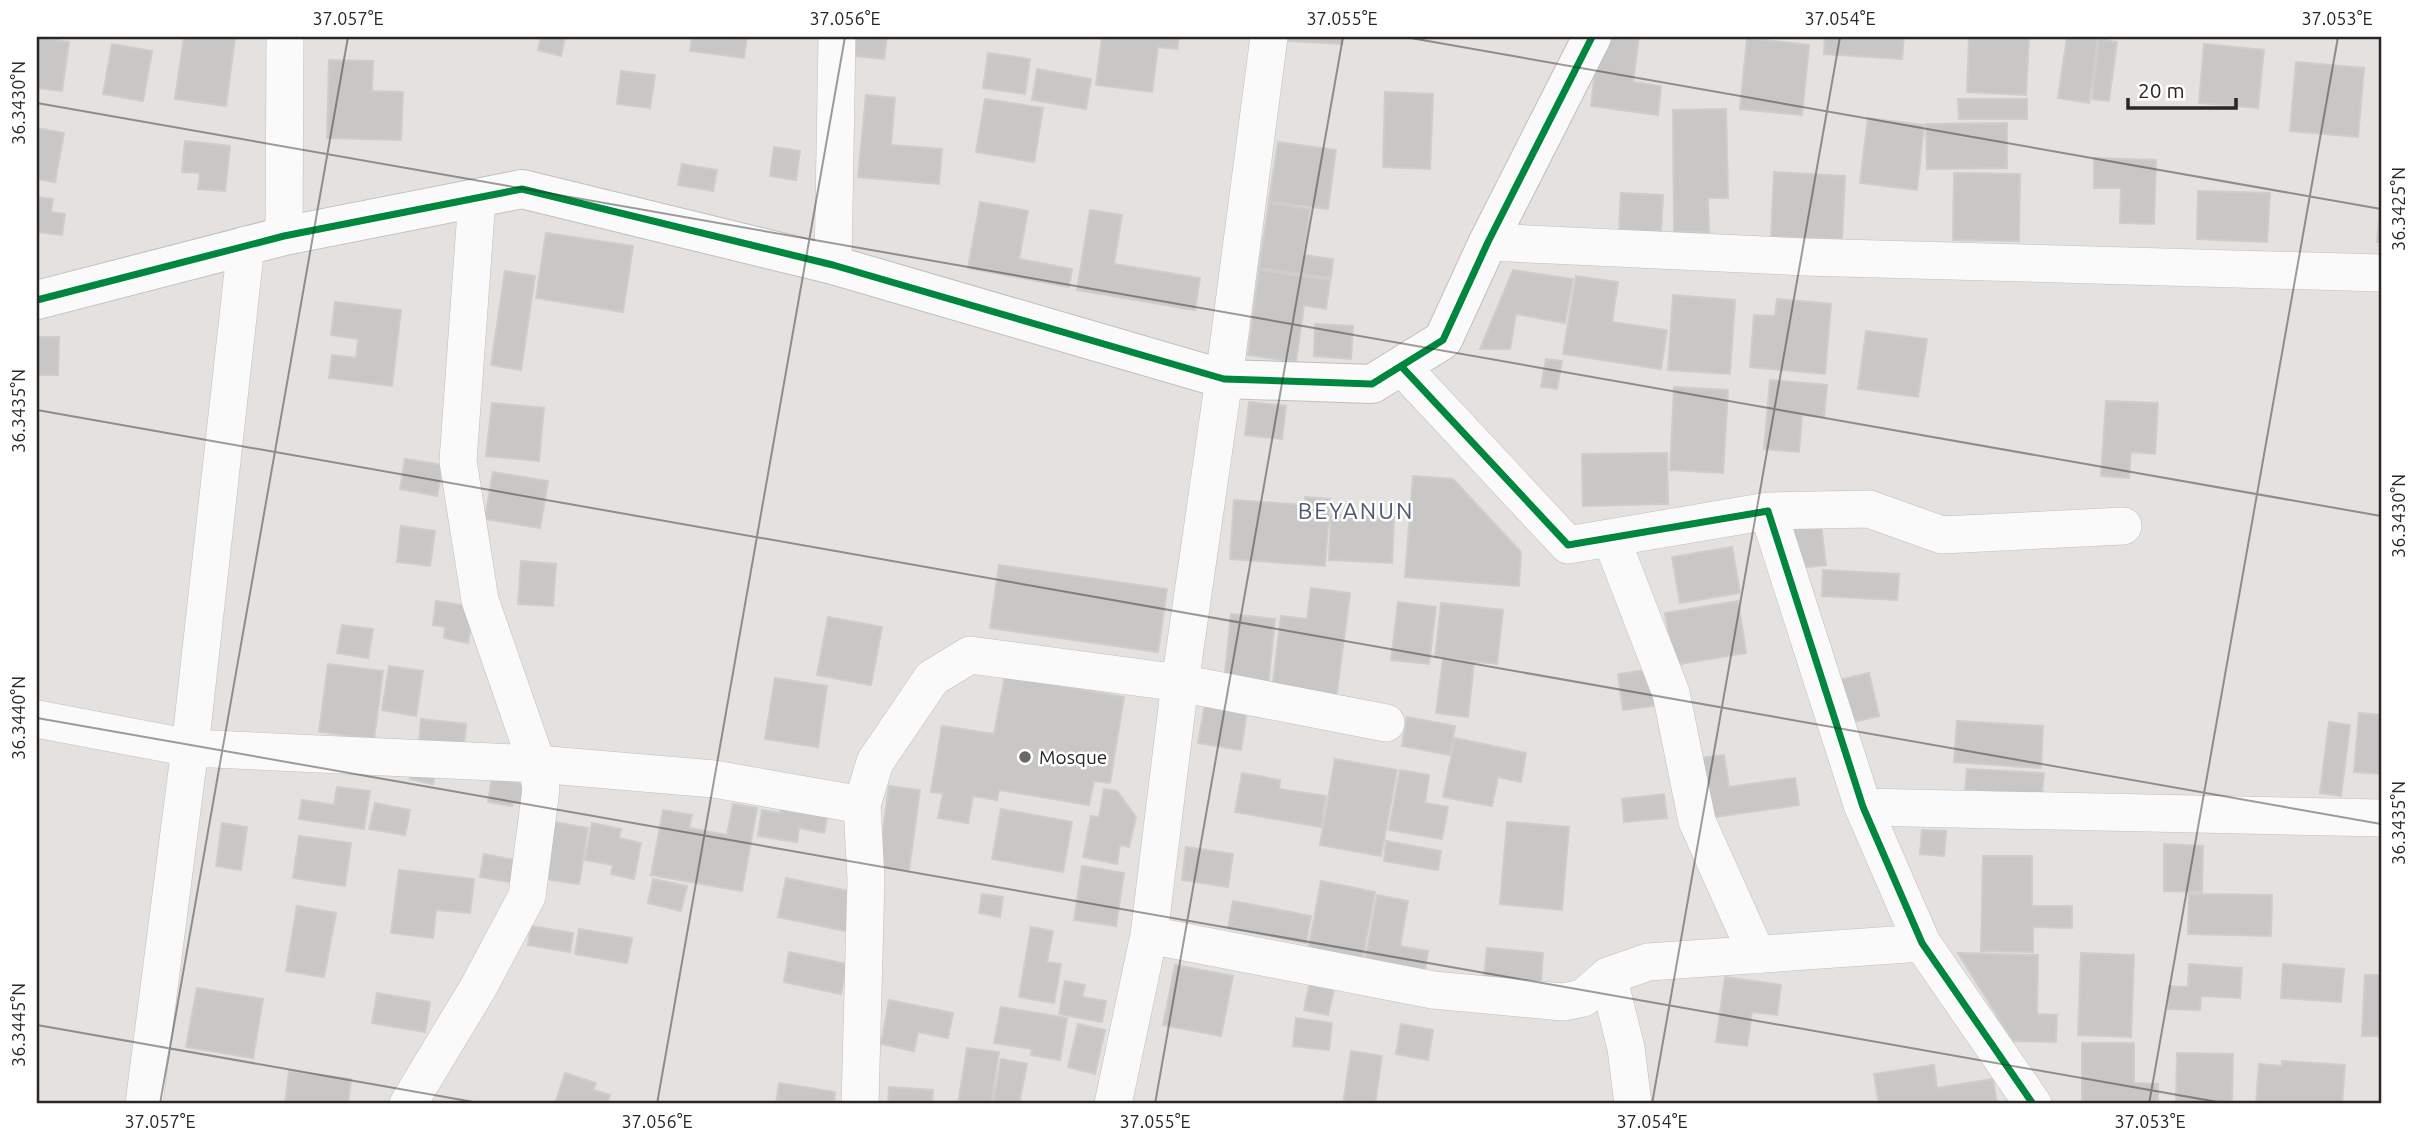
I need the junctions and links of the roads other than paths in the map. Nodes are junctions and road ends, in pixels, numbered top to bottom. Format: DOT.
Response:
graph roads {
  1 [pos="285,37"];
  2 [pos="837,37"];
  3 [pos="1269,37"];
  4 [pos="1592,37"];
  5 [pos="477,198"];
  6 [pos="284,236"];
  7 [pos="1488,242"];
  8 [pos="246,245"];
  9 [pos="833,265"];
  10 [pos="2381,273"];
  11 [pos="37,300"];
  12 [pos="1401,366"];
  13 [pos="1224,379"];
  14 [pos="1768,511"];
  15 [pos="2123,526"];
  16 [pos="1611,538"];
  17 [pos="1180,682"];
  18 [pos="37,719"];
  19 [pos="1386,723"];
  20 [pos="190,748"];
  21 [pos="537,764"];
  22 [pos="862,805"];
  23 [pos="1863,807"];
  24 [pos="2381,818"];
  25 [pos="1149,935"];
  26 [pos="1922,943"];
  27 [pos="1757,955"];
  28 [pos="1608,976"];
  29 [pos="144,1104"];
  30 [pos="408,1104"];
  31 [pos="860,1104"];
  32 [pos="1114,1104"];
  33 [pos="1633,1104"];
  34 [pos="2033,1104"];
  1 -- 6 [label="street"];
  2 -- 9 [label="street"];
  3 -- 13 [label="street"];
  4 -- 7 [label="street"];
  5 -- 6 [label="street"];
  5 -- 9 [label="street"];
  5 -- 21 [label="street"];
  6 -- 8 [label="street"];
  7 -- 10 [label="street"];
  7 -- 12 [label="street"];
  8 -- 11 [label="street"];
  8 -- 20 [label="street"];
  9 -- 13 [label="street"];
  12 -- 13 [label="street"];
  12 -- 16 [label="street"];
  13 -- 17 [label="street"];
  14 -- 15 [label="street"];
  14 -- 16 [label="street"];
  14 -- 23 [label="street"];
  16 -- 27 [label="street"];
  17 -- 19 [label="street"];
  17 -- 22 [label="street"];
  17 -- 25 [label="street"];
  18 -- 20 [label="street"];
  20 -- 21 [label="street"];
  20 -- 29 [label="street"];
  21 -- 22 [label="street"];
  21 -- 30 [label="street"];
  22 -- 31 [label="street"];
  23 -- 24 [label="street"];
  23 -- 26 [label="street"];
  25 -- 28 [label="street"];
  25 -- 32 [label="street"];
  26 -- 27 [label="street"];
  26 -- 34 [label="street"];
  27 -- 28 [label="street"];
  28 -- 33 [label="street"];
}
